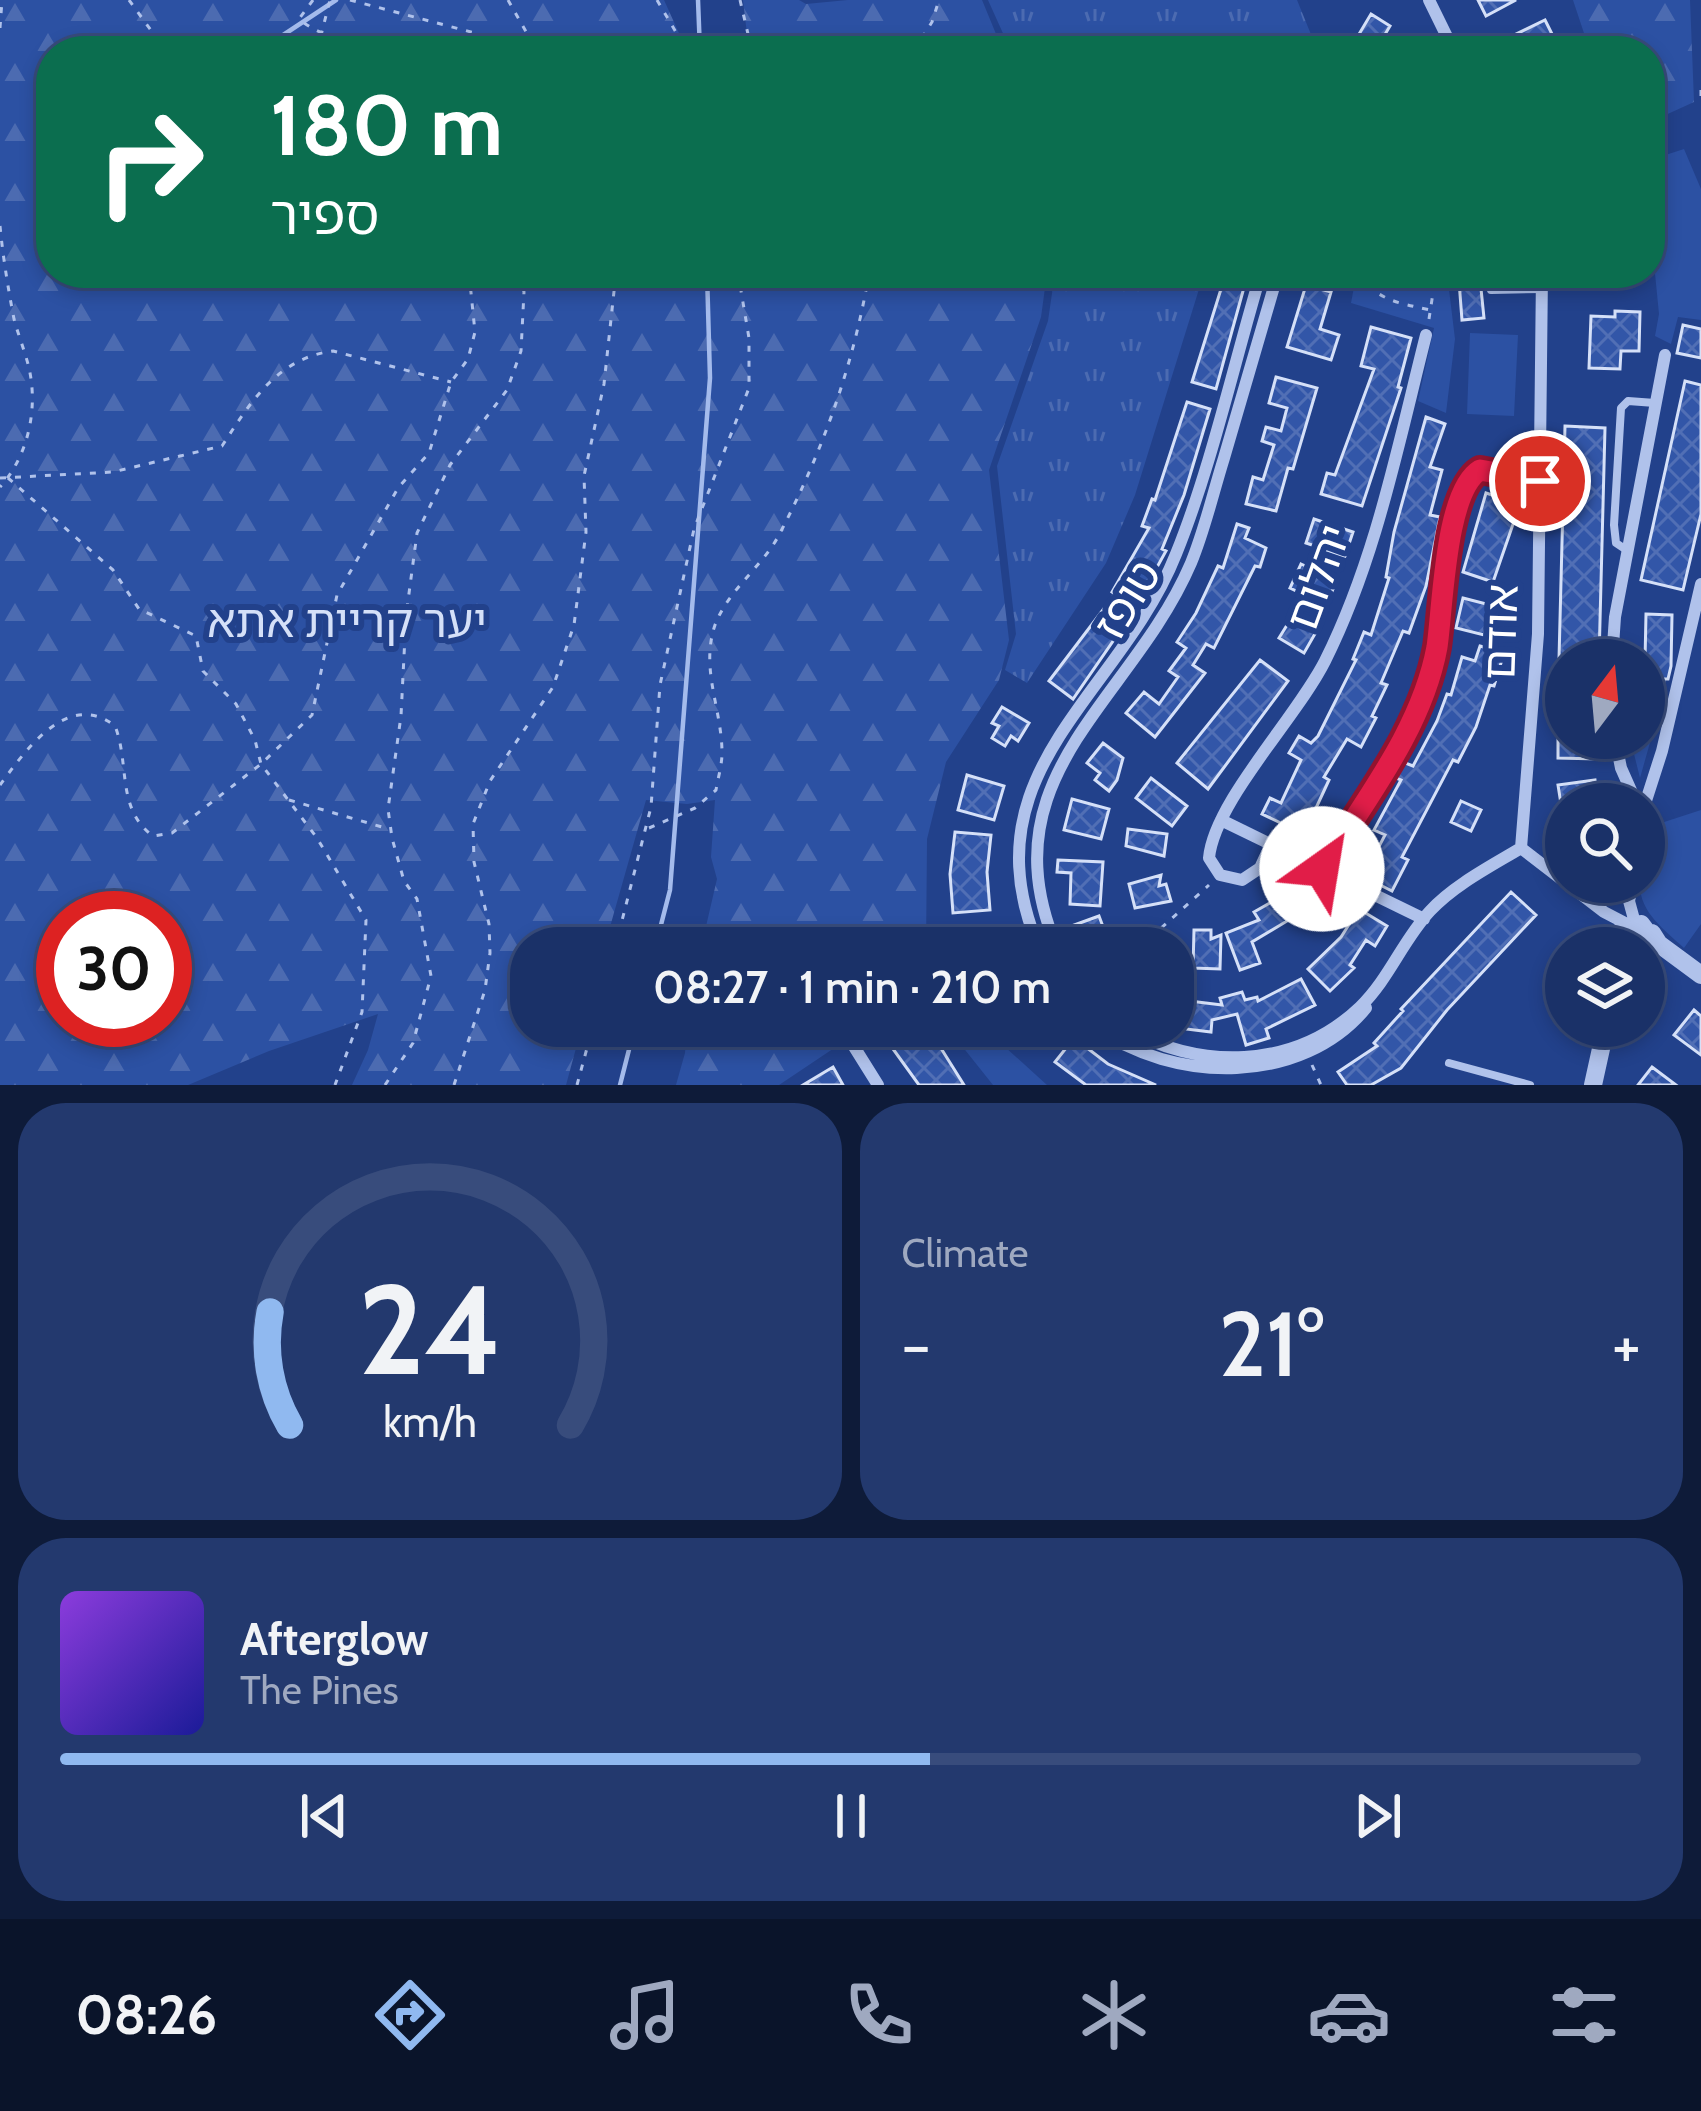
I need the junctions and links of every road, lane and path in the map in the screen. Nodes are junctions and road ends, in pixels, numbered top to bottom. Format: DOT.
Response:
graph roads {
  1 [pos="2,0"];
  2 [pos="129,0"];
  3 [pos="313,0"];
  4 [pos="330,0"];
  5 [pos="350,0"];
  6 [pos="508,0"];
  7 [pos="657,0"];
  8 [pos="740,0"];
  9 [pos="939,0"];
  10 [pos="1429,0"];
  11 [pos="0,28"];
  12 [pos="155,36"];
  13 [pos="320,36"];
  14 [pos="486,36"];
  15 [pos="528,36"];
  16 [pos="678,36"];
  17 [pos="748,36"];
  18 [pos="923,36"];
  19 [pos="1447,36"];
  20 [pos="1701,90"];
  21 [pos="1701,101"];
  22 [pos="0,226"];
  23 [pos="471,288"];
  24 [pos="523,288"];
  25 [pos="614,288"];
  26 [pos="741,288"];
  27 [pos="866,288"];
  28 [pos="1256,288"];
  29 [pos="1274,288"];
  30 [pos="1368,288"];
  31 [pos="1434,288"];
  32 [pos="1543,289"];
  33 [pos="1491,290"];
  34 [pos="1430,310"];
  35 [pos="1426,335"];
  36 [pos="1665,355"];
  37 [pos="452,382"];
  38 [pos="1656,403"];
  39 [pos="0,478"];
  40 [pos="8,478"];
  41 [pos="1540,481"];
  42 [pos="0,487"];
  43 [pos="1628,550"];
  44 [pos="1701,584"];
  45 [pos="1614,639"];
  46 [pos="261,764"];
  47 [pos="1650,783"];
  48 [pos="0,785"];
  49 [pos="288,799"];
  50 [pos="1221,820"];
  51 [pos="391,829"];
  52 [pos="647,829"];
  53 [pos="1271,844"];
  54 [pos="1521,848"];
  55 [pos="1322,869"];
  56 [pos="1220,875"];
  57 [pos="1424,919"];
  58 [pos="620,927"];
  59 [pos="1032,927"];
  60 [pos="1049,927"];
  61 [pos="1162,927"];
  62 [pos="1618,927"];
  63 [pos="1665,953"];
  64 [pos="1665,956"];
  65 [pos="1680,960"];
  66 [pos="1701,975"];
  67 [pos="1378,986"];
  68 [pos="587,1047"];
  69 [pos="854,1047"];
  70 [pos="1125,1047"];
  71 [pos="1168,1047"];
  72 [pos="1601,1047"];
  73 [pos="1310,1059"];
  74 [pos="1449,1063"];
  75 [pos="335,1085"];
  76 [pos="386,1085"];
  77 [pos="454,1085"];
  78 [pos="577,1085"];
  79 [pos="878,1085"];
  80 [pos="1321,1085"];
  81 [pos="1530,1085"];
  82 [pos="1593,1085"];
  1 -- 11 [label="path"];
  2 -- 12 [label="path"];
  3 -- 13 [label="path"];
  4 -- 13 [label="path"];
  5 -- 14 [label="path"];
  6 -- 15 [label="path"];
  7 -- 16 [label="path"];
  8 -- 17 [label="path"];
  9 -- 18 [label="path"];
  10 -- 19 [label="street"];
  20 -- 21 [label="path"];
  22 -- 40 [label="path"];
  23 -- 37 [label="path"];
  24 -- 51 [label="path"];
  25 -- 77 [label="path"];
  26 -- 52 [label="path"];
  27 -- 52 [label="path"];
  28 -- 59 [label="street, טופז"];
  29 -- 60 [label="street, טופז"];
  30 -- 34 [label="path"];
  31 -- 34 [label="path"];
  32 -- 33 [label="lane"];
  32 -- 41 [label="street, אודם"];
  34 -- 35 [label="path"];
  35 -- 50 [label="street, יהלום"];
  36 -- 38 [label="street"];
  37 -- 40 [label="path"];
  37 -- 46 [label="path"];
  38 -- 43 [label="street"];
  38 -- 43 [label="lane"];
  39 -- 40 [label="path"];
  40 -- 42 [label="path"];
  40 -- 46 [label="path"];
  41 -- 54 [label="street, אודם"];
  41 -- 55 [label="street"];
  43 -- 45 [label="street"];
  44 -- 47 [label="street"];
  46 -- 48 [label="path"];
  46 -- 49 [label="path"];
  49 -- 51 [label="path"];
  49 -- 75 [label="path"];
  50 -- 53 [label="street"];
  50 -- 56 [label="street"];
  51 -- 76 [label="path"];
  52 -- 58 [label="path"];
  53 -- 55 [label="street"];
  53 -- 56 [label="street"];
  54 -- 57 [label="street"];
  54 -- 62 [label="street"];
  55 -- 57 [label="street"];
  56 -- 61 [label="path"];
  57 -- 67 [label="street"];
  63 -- 65 [label="street"];
  64 -- 65 [label="street"];
  65 -- 66 [label="street"];
  67 -- 71 [label="street"];
  67 -- 73 [label="street"];
  68 -- 78 [label="path"];
  69 -- 79 [label="street"];
  70 -- 73 [label="street"];
  72 -- 82 [label="street"];
  73 -- 80 [label="path"];
  74 -- 81 [label="lane"];
}
